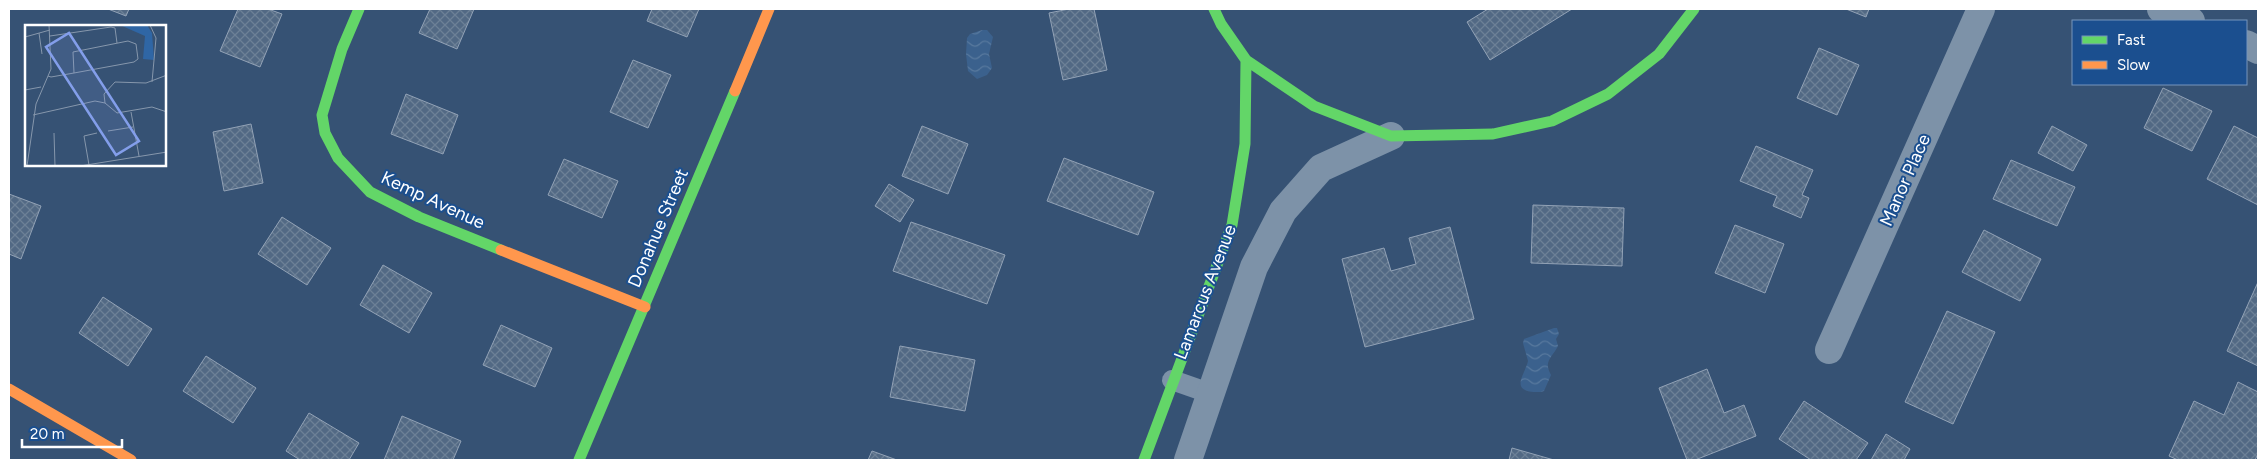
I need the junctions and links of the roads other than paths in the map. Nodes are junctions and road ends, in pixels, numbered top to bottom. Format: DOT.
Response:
graph roads {
  1 [pos="359,9"];
  2 [pos="769,9"];
  3 [pos="1214,9"];
  4 [pos="1694,9"];
  5 [pos="1982,9"];
  6 [pos="2161,9"];
  7 [pos="2188,20"];
  8 [pos="1246,60"];
  9 [pos="1391,136"];
  10 [pos="645,306"];
  11 [pos="1829,350"];
  12 [pos="1172,380"];
  13 [pos="9,389"];
  14 [pos="1212,394"];
  15 [pos="131,460"];
  16 [pos="579,460"];
  17 [pos="1144,460"];
  18 [pos="1188,460"];
  1 -- 10 [label="street, Kemp Avenue"];
  2 -- 10 [label="street, Donahue Street"];
  3 -- 8 [label="street"];
  4 -- 9 [label="street"];
  5 -- 11 [label="street, Manor Place"];
  6 -- 7 [label="street"];
  8 -- 9 [label="street"];
  8 -- 12 [label="street, Lamarcus Avenue"];
  9 -- 14 [label="street, Lamarcus Avenue"];
  10 -- 16 [label="street, Donahue Street"];
  12 -- 14 [label="lane"];
  12 -- 17 [label="street, Lamarcus Avenue"];
  13 -- 15 [label="street"];
  14 -- 18 [label="street, Lamarcus Avenue"];
}
